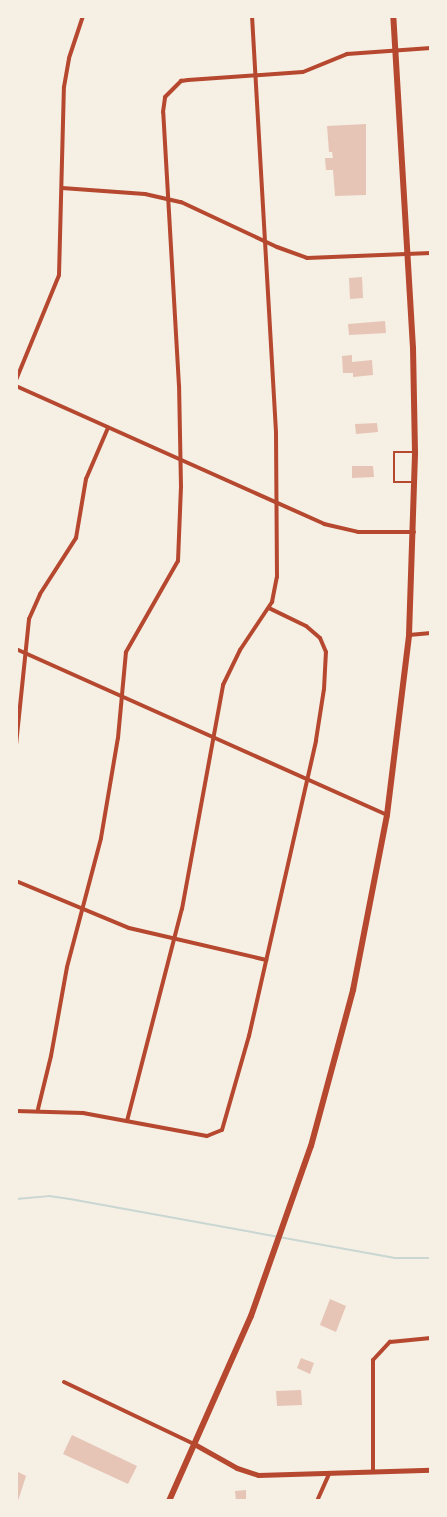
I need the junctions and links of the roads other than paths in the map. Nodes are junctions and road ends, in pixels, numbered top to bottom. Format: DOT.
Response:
graph roads {
  1 [pos="83,16"];
  2 [pos="252,16"];
  3 [pos="393,16"];
  4 [pos="431,48"];
  5 [pos="395,51"];
  6 [pos="256,76"];
  7 [pos="62,188"];
  8 [pos="170,200"];
  9 [pos="264,242"];
  10 [pos="431,253"];
  11 [pos="407,255"];
  12 [pos="16,380"];
  13 [pos="16,386"];
  14 [pos="108,428"];
  15 [pos="415,452"];
  16 [pos="181,460"];
  17 [pos="415,482"];
  18 [pos="276,503"];
  19 [pos="414,532"];
  20 [pos="269,608"];
  21 [pos="431,633"];
  22 [pos="409,635"];
  23 [pos="16,648"];
  24 [pos="26,653"];
  25 [pos="121,695"];
  26 [pos="214,738"];
  27 [pos="16,745"];
  28 [pos="307,780"];
  29 [pos="387,815"];
  30 [pos="16,881"];
  31 [pos="83,911"];
  32 [pos="173,939"];
  33 [pos="266,960"];
  34 [pos="38,1109"];
  35 [pos="16,1111"];
  36 [pos="127,1121"];
  37 [pos="431,1338"];
  38 [pos="64,1382"];
  39 [pos="196,1445"];
  40 [pos="431,1470"];
  41 [pos="373,1472"];
  42 [pos="328,1474"];
  43 [pos="169,1501"];
  44 [pos="317,1501"];
  1 -- 7 [label="street"];
  2 -- 6 [label="street"];
  3 -- 5 [label="highway"];
  4 -- 5 [label="street"];
  5 -- 6 [label="street"];
  5 -- 11 [label="highway"];
  6 -- 8 [label="street"];
  6 -- 9 [label="street"];
  7 -- 8 [label="street"];
  7 -- 12 [label="street"];
  8 -- 9 [label="street"];
  8 -- 16 [label="street"];
  9 -- 11 [label="street"];
  9 -- 18 [label="street"];
  10 -- 11 [label="street"];
  11 -- 15 [label="highway"];
  13 -- 14 [label="street"];
  14 -- 16 [label="street"];
  14 -- 24 [label="street"];
  15 -- 17 [label="highway"];
  15 -- 17 [label="lane"];
  16 -- 18 [label="street"];
  16 -- 25 [label="street"];
  17 -- 19 [label="highway"];
  18 -- 19 [label="street"];
  18 -- 20 [label="street"];
  19 -- 22 [label="highway"];
  20 -- 26 [label="street"];
  20 -- 28 [label="street"];
  21 -- 22 [label="street"];
  22 -- 29 [label="highway"];
  23 -- 24 [label="street"];
  24 -- 25 [label="street"];
  24 -- 27 [label="street"];
  25 -- 26 [label="street"];
  25 -- 31 [label="street"];
  26 -- 28 [label="street"];
  26 -- 32 [label="street"];
  28 -- 29 [label="street"];
  28 -- 33 [label="street"];
  29 -- 39 [label="highway"];
  30 -- 31 [label="street"];
  31 -- 32 [label="street"];
  31 -- 34 [label="street"];
  32 -- 33 [label="street"];
  32 -- 36 [label="street"];
  33 -- 36 [label="street"];
  34 -- 35 [label="street"];
  34 -- 36 [label="street"];
  37 -- 41 [label="street"];
  38 -- 39 [label="street"];
  39 -- 42 [label="street"];
  39 -- 43 [label="highway"];
  40 -- 41 [label="street"];
  41 -- 42 [label="street"];
  42 -- 44 [label="street"];
}
